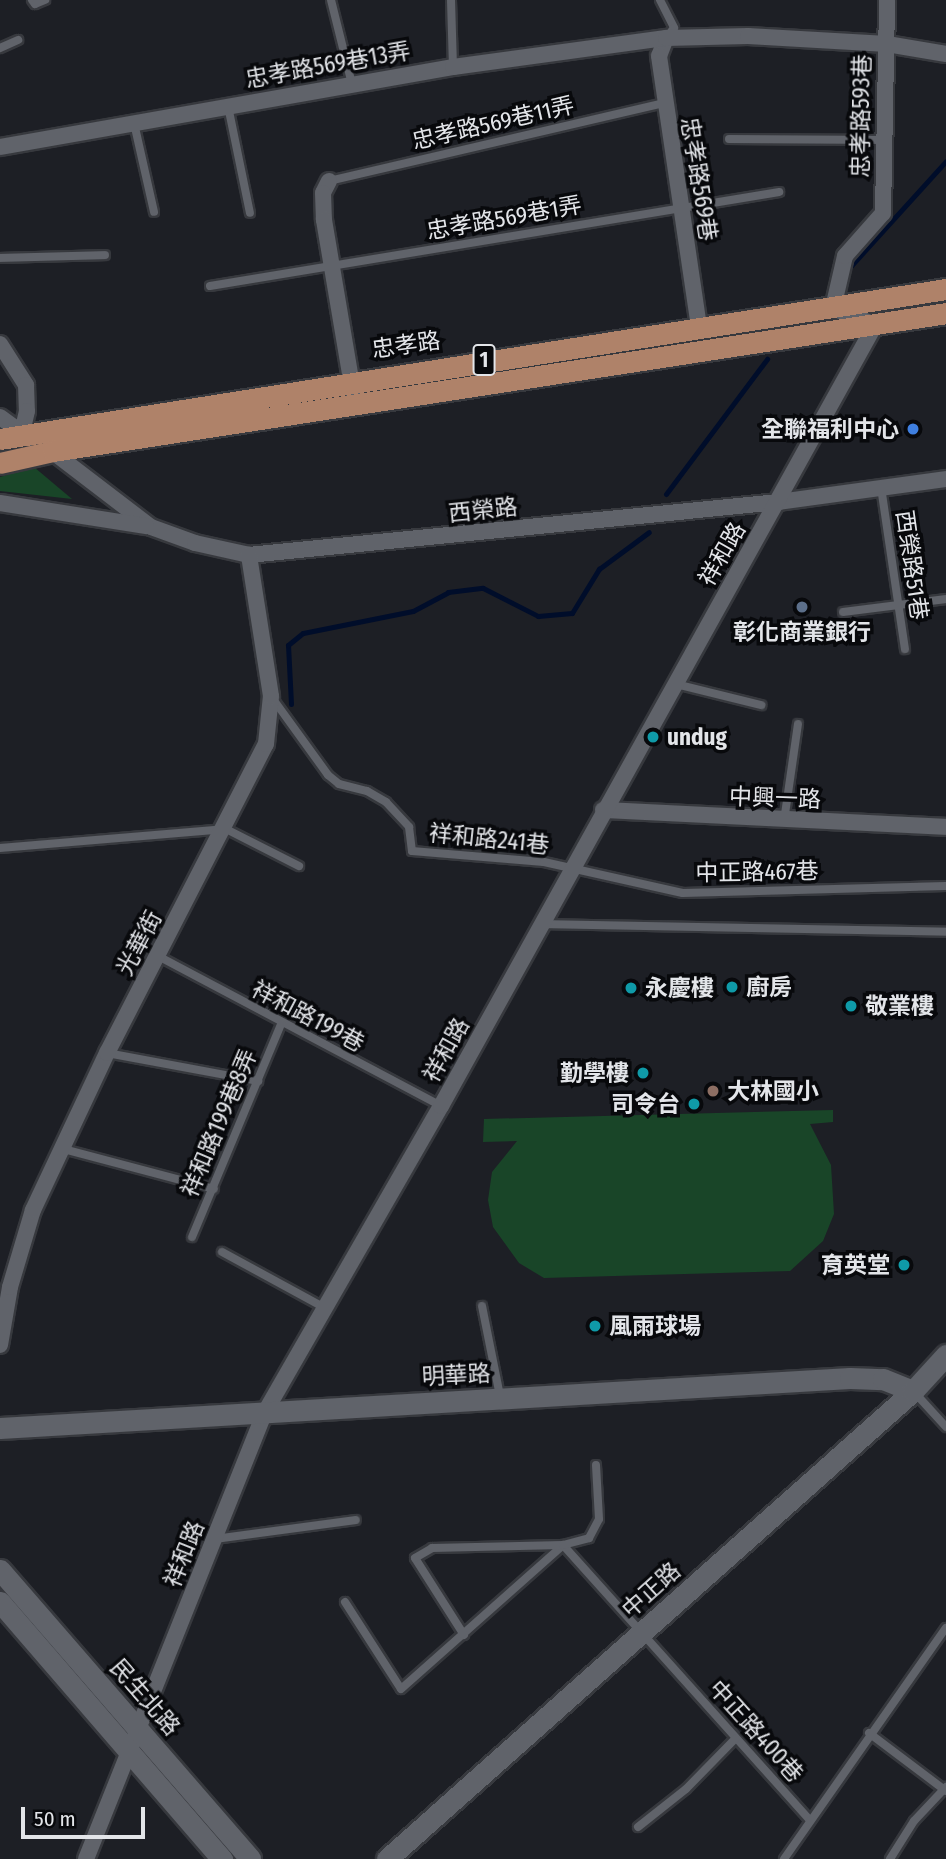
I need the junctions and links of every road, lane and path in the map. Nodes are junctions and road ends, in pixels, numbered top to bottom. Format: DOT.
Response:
graph roads {
  1 [pos="32,0"];
  2 [pos="45,0"];
  3 [pos="331,0"];
  4 [pos="451,0"];
  5 [pos="660,0"];
  6 [pos="887,0"];
  7 [pos="666,38"];
  8 [pos="18,40"];
  9 [pos="887,44"];
  10 [pos="0,48"];
  11 [pos="946,54"];
  12 [pos="453,67"];
  13 [pos="352,84"];
  14 [pos="665,103"];
  15 [pos="228,105"];
  16 [pos="134,121"];
  17 [pos="729,139"];
  18 [pos="885,140"];
  19 [pos="0,147"];
  20 [pos="329,181"];
  21 [pos="779,192"];
  22 [pos="680,207"];
  23 [pos="154,212"];
  24 [pos="250,213"];
  25 [pos="105,255"];
  26 [pos="0,258"];
  27 [pos="334,267"];
  28 [pos="209,285"];
  29 [pos="946,289"];
  30 [pos="833,308"];
  31 [pos="946,313"];
  32 [pos="875,325"];
  33 [pos="699,328"];
  34 [pos="0,344"];
  35 [pos="351,380"];
  36 [pos="354,405"];
  37 [pos="0,417"];
  38 [pos="22,433"];
  39 [pos="0,439"];
  40 [pos="53,451"];
  41 [pos="0,463"];
  42 [pos="946,479"];
  43 [pos="881,487"];
  44 [pos="778,502"];
  45 [pos="0,503"];
  46 [pos="151,527"];
  47 [pos="249,555"];
  48 [pos="946,599"];
  49 [pos="897,605"];
  50 [pos="843,612"];
  51 [pos="905,649"];
  52 [pos="674,684"];
  53 [pos="271,696"];
  54 [pos="761,705"];
  55 [pos="798,724"];
  56 [pos="603,810"];
  57 [pos="784,821"];
  58 [pos="946,827"];
  59 [pos="226,829"];
  60 [pos="0,848"];
  61 [pos="299,866"];
  62 [pos="572,867"];
  63 [pos="946,886"];
  64 [pos="541,924"];
  65 [pos="946,932"];
  66 [pos="158,956"];
  67 [pos="282,1024"];
  68 [pos="107,1053"];
  69 [pos="258,1081"];
  70 [pos="441,1106"];
  71 [pos="63,1149"];
  72 [pos="214,1189"];
  73 [pos="192,1237"];
  74 [pos="222,1252"];
  75 [pos="5,1287"];
  76 [pos="482,1306"];
  77 [pos="327,1308"];
  78 [pos="0,1345"];
  79 [pos="946,1355"];
  80 [pos="913,1391"];
  81 [pos="500,1399"];
  82 [pos="265,1412"];
  83 [pos="946,1427"];
  84 [pos="0,1428"];
  85 [pos="596,1465"];
  86 [pos="356,1520"];
  87 [pos="215,1539"];
  88 [pos="563,1545"];
  89 [pos="0,1570"];
  90 [pos="0,1602"];
  91 [pos="345,1602"];
  92 [pos="946,1628"];
  93 [pos="642,1634"];
  94 [pos="464,1635"];
  95 [pos="139,1730"];
  96 [pos="869,1733"];
  97 [pos="736,1738"];
  98 [pos="130,1752"];
  99 [pos="945,1789"];
  100 [pos="810,1820"];
  101 [pos="638,1828"];
  102 [pos="395,1857"];
  103 [pos="86,1859"];
  104 [pos="222,1859"];
  105 [pos="250,1859"];
  106 [pos="784,1859"];
  107 [pos="890,1859"];
  1 -- 2 [label="lane"];
  3 -- 13 [label="lane"];
  4 -- 12 [label="lane"];
  5 -- 7 [label="lane"];
  6 -- 9 [label="street"];
  7 -- 9 [label="street, 忠孝路593巷"];
  7 -- 12 [label="street, 忠孝路569巷13弄"];
  7 -- 14 [label="street, 忠孝路569巷"];
  8 -- 10 [label="lane"];
  9 -- 11 [label="street"];
  9 -- 18 [label="street, 忠孝路593巷"];
  12 -- 13 [label="street, 忠孝路569巷13弄"];
  13 -- 15 [label="street, 忠孝路569巷13弄"];
  14 -- 20 [label="lane, 忠孝路569巷11弄"];
  14 -- 22 [label="street, 忠孝路569巷"];
  15 -- 16 [label="street, 忠孝路569巷13弄"];
  15 -- 24 [label="lane"];
  16 -- 19 [label="street, 忠孝路569巷13弄"];
  16 -- 23 [label="lane"];
  17 -- 18 [label="lane"];
  18 -- 30 [label="street, 忠孝路593巷"];
  20 -- 27 [label="street"];
  21 -- 22 [label="lane, 忠孝路569巷1弄"];
  22 -- 27 [label="lane, 忠孝路569巷1弄"];
  22 -- 33 [label="street, 忠孝路569巷"];
  25 -- 26 [label="lane"];
  27 -- 28 [label="lane, 忠孝路569巷1弄"];
  27 -- 35 [label="street"];
  29 -- 30 [label="main road, 忠孝路 / 1"];
  30 -- 32 [label="street"];
  30 -- 33 [label="main road, 忠孝路 / 1"];
  31 -- 32 [label="main road, 1"];
  32 -- 36 [label="main road, 1"];
  32 -- 44 [label="street, 祥和路"];
  33 -- 35 [label="main road, 忠孝路 / 1"];
  34 -- 38 [label="street"];
  35 -- 36 [label="street"];
  35 -- 38 [label="main road, 忠孝路 / 1"];
  36 -- 40 [label="main road, 1"];
  37 -- 38 [label="street, 西榮路"];
  38 -- 39 [label="main road, 忠孝路 / 1"];
  38 -- 40 [label="street, 西榮路"];
  40 -- 41 [label="main road, 1"];
  40 -- 46 [label="street, 西榮路"];
  42 -- 43 [label="street, 西榮路"];
  43 -- 44 [label="street, 西榮路"];
  43 -- 49 [label="lane, 西榮路51巷"];
  44 -- 47 [label="street, 西榮路"];
  44 -- 52 [label="street, 祥和路"];
  45 -- 46 [label="street"];
  46 -- 47 [label="street, 西榮路"];
  47 -- 53 [label="street, 光華街"];
  48 -- 49 [label="lane"];
  49 -- 50 [label="lane"];
  49 -- 51 [label="lane, 西榮路51巷"];
  52 -- 54 [label="lane"];
  52 -- 56 [label="street, 祥和路"];
  53 -- 59 [label="street, 光華街"];
  53 -- 62 [label="lane, 祥和路241巷"];
  55 -- 57 [label="lane"];
  56 -- 57 [label="street, 中興一路"];
  56 -- 62 [label="street, 祥和路"];
  57 -- 58 [label="street, 中興一路"];
  59 -- 60 [label="lane"];
  59 -- 61 [label="lane"];
  59 -- 66 [label="street, 光華街"];
  62 -- 63 [label="lane, 中正路467巷"];
  62 -- 64 [label="street, 祥和路"];
  64 -- 65 [label="lane"];
  64 -- 70 [label="street, 祥和路"];
  66 -- 67 [label="lane, 祥和路199巷"];
  66 -- 68 [label="street, 光華街"];
  67 -- 69 [label="lane, 祥和路199巷8弄"];
  67 -- 70 [label="lane, 祥和路199巷"];
  68 -- 69 [label="lane"];
  68 -- 71 [label="street, 光華街"];
  69 -- 72 [label="lane, 祥和路199巷8弄"];
  70 -- 77 [label="street, 祥和路"];
  71 -- 72 [label="lane"];
  71 -- 75 [label="street, 光華街"];
  72 -- 73 [label="lane, 祥和路199巷8弄"];
  74 -- 77 [label="lane"];
  75 -- 78 [label="street, 光華街"];
  76 -- 81 [label="lane"];
  77 -- 82 [label="street, 祥和路"];
  79 -- 80 [label="street, 中正路"];
  80 -- 81 [label="street, 明華路"];
  80 -- 83 [label="lane"];
  80 -- 93 [label="street, 中正路"];
  81 -- 82 [label="street, 明華路"];
  82 -- 84 [label="street, 明華路"];
  82 -- 87 [label="street, 祥和路"];
  85 -- 88 [label="lane"];
  86 -- 87 [label="lane"];
  87 -- 95 [label="street, 祥和路"];
  88 -- 93 [label="lane, 中正路400巷"];
  88 -- 94 [label="lane"];
  88 -- 94 [label="lane"];
  89 -- 95 [label="street, 民生北路"];
  90 -- 98 [label="street, 民生北路"];
  91 -- 94 [label="lane"];
  92 -- 96 [label="lane"];
  93 -- 97 [label="lane, 中正路400巷"];
  93 -- 102 [label="street, 中正路"];
  95 -- 98 [label="street, 祥和路"];
  95 -- 105 [label="street, 民生北路"];
  96 -- 99 [label="lane"];
  96 -- 100 [label="lane"];
  97 -- 100 [label="lane, 中正路400巷"];
  97 -- 101 [label="lane"];
  98 -- 103 [label="street, 祥和路"];
  98 -- 104 [label="street, 民生北路"];
  99 -- 107 [label="lane"];
  100 -- 106 [label="lane"];
}
